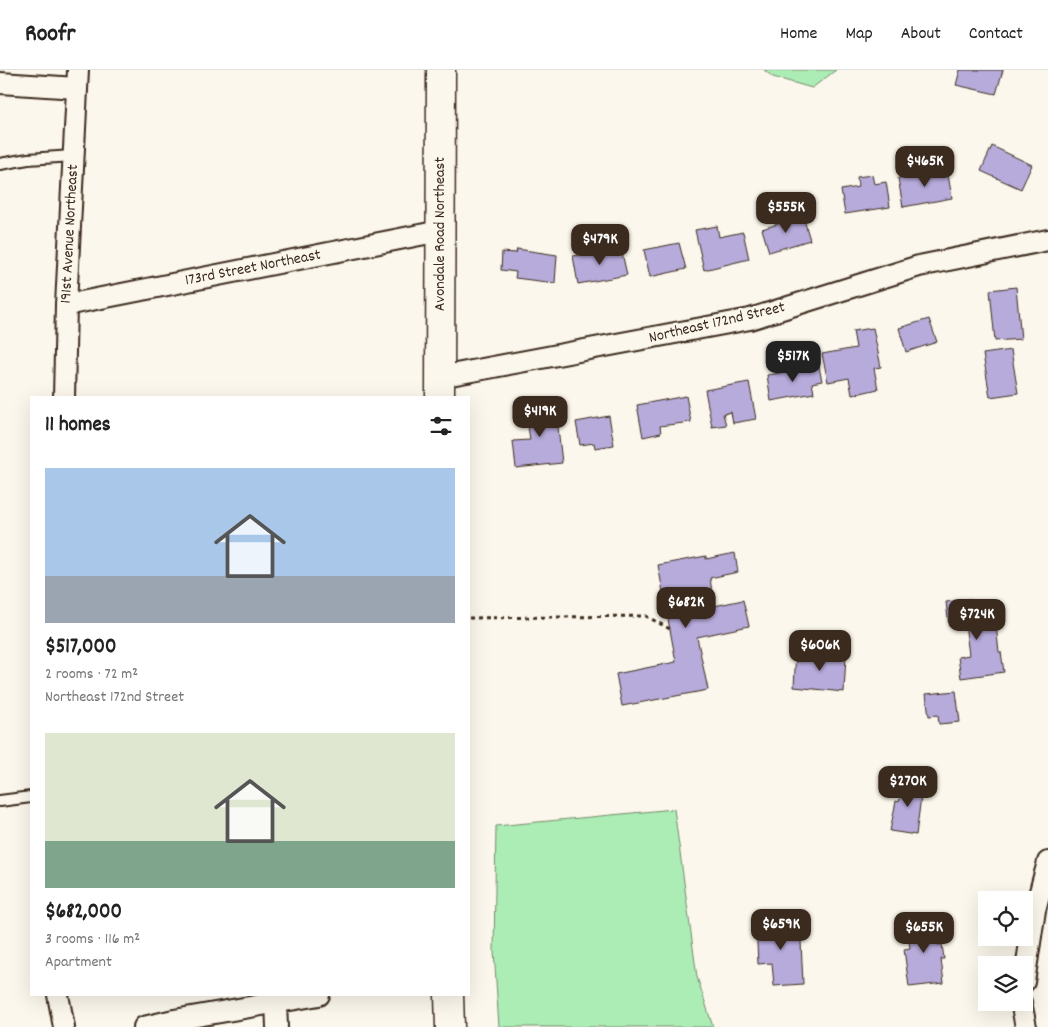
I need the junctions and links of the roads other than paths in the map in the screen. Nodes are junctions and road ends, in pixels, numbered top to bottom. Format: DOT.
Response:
graph roads {
  1 [pos="441,70"];
  2 [pos="78,79"];
  3 [pos="0,83"];
  4 [pos="74,156"];
  5 [pos="0,164"];
  6 [pos="440,231"];
  7 [pos="1048,240"];
  8 [pos="66,305"];
  9 [pos="440,387"];
  10 [pos="64,396"];
  11 [pos="30,797"];
  12 [pos="0,801"];
  13 [pos="1048,862"];
  14 [pos="1028,956"];
  15 [pos="58,996"];
  16 [pos="312,996"];
  17 [pos="449,996"];
  18 [pos="276,1001"];
  19 [pos="1023,1011"];
  20 [pos="64,1027"];
  21 [pos="144,1027"];
  22 [pos="277,1027"];
  23 [pos="450,1027"];
  24 [pos="1026,1027"];
  1 -- 6 [label="main road, Avondale Road Northeast"];
  2 -- 3 [label="street"];
  2 -- 4 [label="street, 191st Avenue Northeast"];
  4 -- 5 [label="lane"];
  4 -- 8 [label="street, 191st Avenue Northeast"];
  6 -- 8 [label="street, 173rd Street Northeast"];
  6 -- 9 [label="main road, Avondale Road Northeast"];
  7 -- 9 [label="street, Northeast 172nd Street"];
  8 -- 10 [label="street, 191st Avenue Northeast"];
  11 -- 12 [label="lane"];
  13 -- 14 [label="street"];
  15 -- 20 [label="street"];
  16 -- 18 [label="street"];
  17 -- 23 [label="main road"];
  18 -- 21 [label="street"];
  18 -- 22 [label="street"];
  19 -- 24 [label="street"];
}
